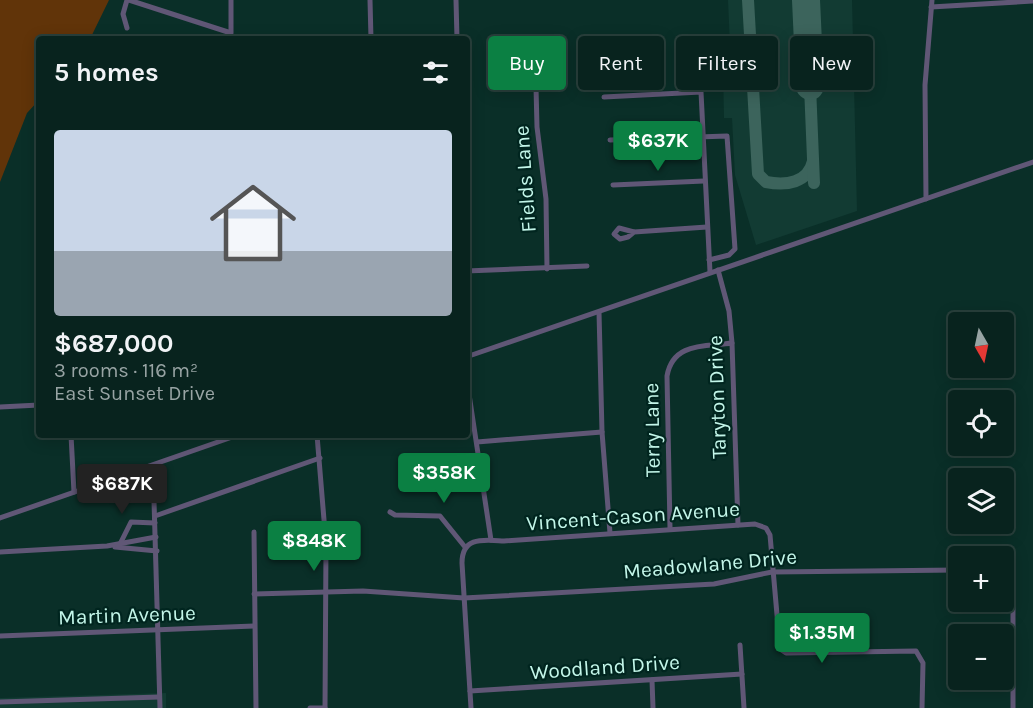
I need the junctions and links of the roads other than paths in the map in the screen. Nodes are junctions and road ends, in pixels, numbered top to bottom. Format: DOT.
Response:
graph roads {
  1 [pos="128,0"];
  2 [pos="231,0"];
  3 [pos="370,0"];
  4 [pos="456,0"];
  5 [pos="1032,1"];
  6 [pos="932,3"];
  7 [pos="127,28"];
  8 [pos="371,36"];
  9 [pos="457,36"];
  10 [pos="536,90"];
  11 [pos="604,97"];
  12 [pos="702,137"];
  13 [pos="610,140"];
  14 [pos="1033,162"];
  15 [pos="704,181"];
  16 [pos="613,185"];
  17 [pos="926,199"];
  18 [pos="707,227"];
  19 [pos="634,232"];
  20 [pos="710,260"];
  21 [pos="587,266"];
  22 [pos="547,269"];
  23 [pos="718,270"];
  24 [pos="470,271"];
  25 [pos="710,272"];
  26 [pos="599,312"];
  27 [pos="732,344"];
  28 [pos="470,356"];
  29 [pos="470,399"];
  30 [pos="36,405"];
  31 [pos="0,407"];
  32 [pos="602,432"];
  33 [pos="71,438"];
  34 [pos="230,438"];
  35 [pos="317,438"];
  36 [pos="477,442"];
  37 [pos="320,458"];
  38 [pos="153,466"];
  39 [pos="74,492"];
  40 [pos="390,512"];
  41 [pos="155,516"];
  42 [pos="0,518"];
  43 [pos="156,523"];
  44 [pos="738,525"];
  45 [pos="670,528"];
  46 [pos="254,532"];
  47 [pos="610,533"];
  48 [pos="156,537"];
  49 [pos="491,540"];
  50 [pos="119,545"];
  51 [pos="465,547"];
  52 [pos="157,551"];
  53 [pos="0,552"];
  54 [pos="948,570"];
  55 [pos="772,572"];
  56 [pos="326,591"];
  57 [pos="254,594"];
  58 [pos="464,598"];
  59 [pos="1013,612"];
  60 [pos="254,626"];
  61 [pos="158,631"];
  62 [pos="0,636"];
  63 [pos="740,645"];
  64 [pos="742,675"];
  65 [pos="652,680"];
  66 [pos="470,691"];
  67 [pos="159,697"];
  68 [pos="0,702"];
  69 [pos="160,708"];
  70 [pos="256,708"];
  71 [pos="310,708"];
  72 [pos="325,708"];
  73 [pos="471,708"];
  74 [pos="653,708"];
  75 [pos="744,708"];
  76 [pos="922,708"];
  77 [pos="1013,708"];
  1 -- 2 [label="street"];
  1 -- 7 [label="street"];
  3 -- 8 [label="street"];
  4 -- 9 [label="street"];
  5 -- 6 [label="street"];
  6 -- 17 [label="street"];
  10 -- 22 [label="street, Fields Lane"];
  11 -- 12 [label="street"];
  12 -- 13 [label="street"];
  12 -- 15 [label="street"];
  12 -- 20 [label="street"];
  14 -- 17 [label="street"];
  15 -- 16 [label="street"];
  15 -- 18 [label="street"];
  17 -- 23 [label="street"];
  18 -- 19 [label="street"];
  18 -- 20 [label="street"];
  20 -- 25 [label="street"];
  21 -- 22 [label="street"];
  22 -- 24 [label="street"];
  23 -- 25 [label="street"];
  23 -- 27 [label="street, Taryton Drive"];
  25 -- 26 [label="street"];
  26 -- 28 [label="street"];
  26 -- 32 [label="street"];
  27 -- 44 [label="street, Taryton Drive"];
  27 -- 45 [label="street, Terry Lane"];
  29 -- 36 [label="street"];
  30 -- 31 [label="street"];
  32 -- 36 [label="street"];
  32 -- 47 [label="street"];
  33 -- 39 [label="street"];
  34 -- 38 [label="street"];
  35 -- 37 [label="street"];
  36 -- 49 [label="street"];
  37 -- 41 [label="street"];
  37 -- 56 [label="street"];
  38 -- 39 [label="street"];
  38 -- 41 [label="street"];
  39 -- 42 [label="street"];
  40 -- 51 [label="street"];
  41 -- 43 [label="street"];
  43 -- 48 [label="street"];
  43 -- 50 [label="street"];
  44 -- 45 [label="street, Vincent-Cason Avenue"];
  44 -- 55 [label="street, Vincent-Cason Avenue"];
  45 -- 47 [label="street, Vincent-Cason Avenue"];
  46 -- 57 [label="street"];
  47 -- 49 [label="street, Vincent-Cason Avenue"];
  48 -- 50 [label="street"];
  48 -- 52 [label="street"];
  49 -- 51 [label="street, Vincent-Cason Avenue"];
  50 -- 52 [label="street"];
  50 -- 53 [label="street"];
  51 -- 58 [label="street"];
  52 -- 61 [label="street"];
  54 -- 55 [label="street, Meadowlane Drive"];
  55 -- 58 [label="street, Meadowlane Drive"];
  55 -- 76 [label="street"];
  56 -- 57 [label="street"];
  56 -- 58 [label="street"];
  56 -- 72 [label="street"];
  57 -- 60 [label="street"];
  58 -- 66 [label="street"];
  59 -- 77 [label="street"];
  60 -- 61 [label="street, Martin Avenue"];
  60 -- 70 [label="street"];
  61 -- 62 [label="street, Martin Avenue"];
  61 -- 67 [label="street"];
  63 -- 64 [label="street"];
  64 -- 65 [label="street, Woodland Drive"];
  64 -- 75 [label="street"];
  65 -- 66 [label="street, Woodland Drive"];
  65 -- 74 [label="street"];
  66 -- 73 [label="street"];
  67 -- 68 [label="street"];
  67 -- 69 [label="street"];
  71 -- 72 [label="street"];
}
